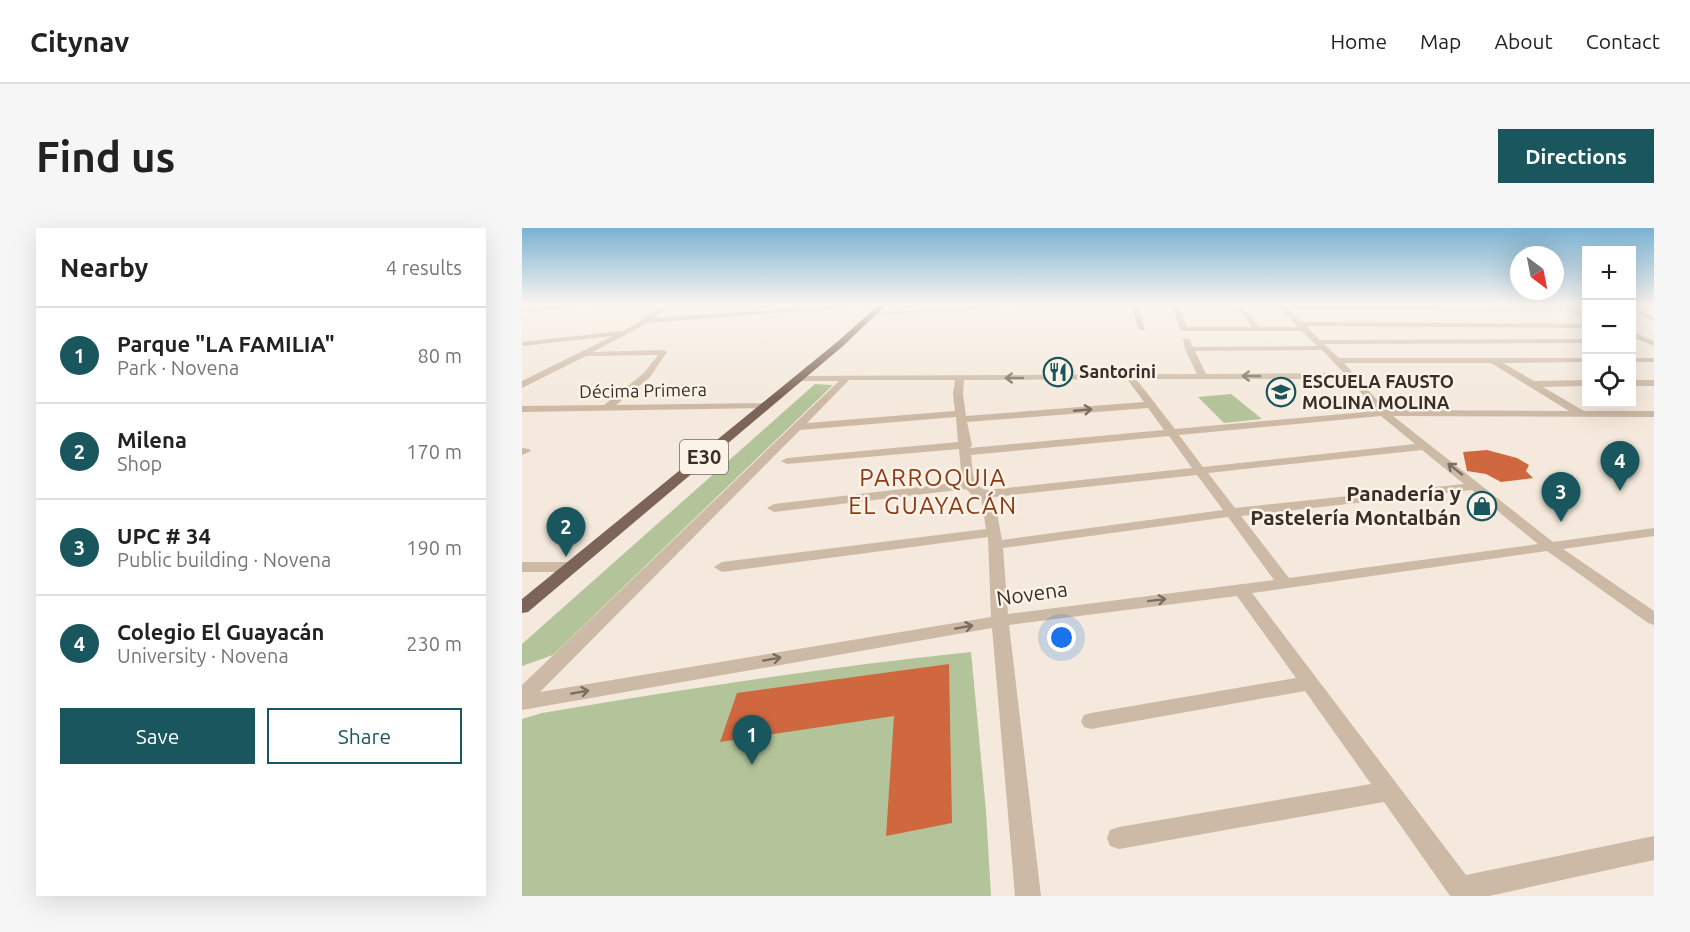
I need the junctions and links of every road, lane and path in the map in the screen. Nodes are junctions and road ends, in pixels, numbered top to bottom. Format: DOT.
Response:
graph roads {
  1 [pos="590,335"];
  2 [pos="623,335"];
  3 [pos="848,335"];
  4 [pos="1186,335"];
  5 [pos="1311,335"];
  6 [pos="1491,335"];
  7 [pos="1636,336"];
  8 [pos="1501,341"];
  9 [pos="1582,341"];
  10 [pos="1636,341"];
  11 [pos="1651,342"];
  12 [pos="522,344"];
  13 [pos="1321,345"];
  14 [pos="1189,349"];
  15 [pos="582,356"];
  16 [pos="1492,360"];
  17 [pos="1533,360"];
  18 [pos="1582,360"];
  19 [pos="1636,360"];
  20 [pos="1654,360"];
  21 [pos="1337,361"];
  22 [pos="1352,376"];
  23 [pos="1203,377"];
  24 [pos="798,378"];
  25 [pos="1130,378"];
  26 [pos="846,379"];
  27 [pos="960,379"];
  28 [pos="1582,383"];
  29 [pos="1636,383"];
  30 [pos="1654,383"];
  31 [pos="1531,384"];
  32 [pos="522,385"];
  33 [pos="1150,405"];
  34 [pos="765,406"];
  35 [pos="606,408"];
  36 [pos="522,409"];
  37 [pos="1383,412"];
  38 [pos="1654,414"];
  39 [pos="1583,415"];
  40 [pos="962,417"];
  41 [pos="797,427"];
  42 [pos="1170,432"];
  43 [pos="1425,446"];
  44 [pos="967,448"];
  45 [pos="787,461"];
  46 [pos="1199,470"];
  47 [pos="969,485"];
  48 [pos="1477,486"];
  49 [pos="987,494"];
  50 [pos="774,508"];
  51 [pos="1230,513"];
  52 [pos="1654,532"];
  53 [pos="1636,533"];
  54 [pos="995,538"];
  55 [pos="1654,543"];
  56 [pos="1549,546"];
  57 [pos="522,567"];
  58 [pos="573,567"];
  59 [pos="722,567"];
  60 [pos="1284,583"];
  61 [pos="1241,590"];
  62 [pos="522,608"];
  63 [pos="1654,619"];
  64 [pos="1000,621"];
  65 [pos="1310,683"];
  66 [pos="522,697"];
  67 [pos="522,702"];
  68 [pos="1091,721"];
  69 [pos="1390,791"];
  70 [pos="1119,838"];
  71 [pos="1654,849"];
  72 [pos="1464,893"];
  73 [pos="1028,896"];
  1 -- 12 [label="street"];
  2 -- 15 [label="street"];
  3 -- 24 [label="main road, E30"];
  4 -- 14 [label="street"];
  5 -- 13 [label="street"];
  6 -- 8 [label="street"];
  7 -- 11 [label="street"];
  8 -- 9 [label="street"];
  8 -- 13 [label="street"];
  8 -- 17 [label="street"];
  10 -- 11 [label="street"];
  13 -- 14 [label="street"];
  13 -- 21 [label="street"];
  14 -- 23 [label="street"];
  15 -- 32 [label="street"];
  15 -- 35 [label="street"];
  16 -- 17 [label="street"];
  16 -- 21 [label="street"];
  16 -- 31 [label="street"];
  17 -- 18 [label="street"];
  19 -- 20 [label="street"];
  21 -- 22 [label="street"];
  22 -- 23 [label="street, one-way"];
  22 -- 37 [label="street"];
  23 -- 25 [label="street"];
  24 -- 26 [label="street"];
  24 -- 34 [label="main road, E30"];
  25 -- 27 [label="street, one-way"];
  25 -- 33 [label="street"];
  26 -- 27 [label="street"];
  26 -- 41 [label="street"];
  27 -- 40 [label="street"];
  28 -- 31 [label="street"];
  29 -- 30 [label="street"];
  31 -- 39 [label="street"];
  40 -- 33 [label="street, one-way"];
  33 -- 42 [label="street"];
  34 -- 35 [label="street, Décima Primera"];
  34 -- 58 [label="main road, E30"];
  35 -- 36 [label="street, Décima Primera"];
  37 -- 39 [label="street"];
  37 -- 42 [label="street"];
  37 -- 43 [label="street"];
  38 -- 39 [label="street"];
  40 -- 41 [label="street"];
  40 -- 44 [label="street"];
  41 -- 66 [label="street"];
  42 -- 44 [label="street"];
  42 -- 46 [label="street"];
  43 -- 46 [label="street"];
  48 -- 43 [label="street, one-way"];
  44 -- 45 [label="street"];
  44 -- 47 [label="street"];
  46 -- 49 [label="street"];
  46 -- 51 [label="street"];
  47 -- 49 [label="street"];
  47 -- 50 [label="street"];
  48 -- 51 [label="street"];
  48 -- 56 [label="street"];
  49 -- 54 [label="street"];
  51 -- 54 [label="street"];
  51 -- 60 [label="street"];
  52 -- 53 [label="street, Novena"];
  53 -- 55 [label="street"];
  53 -- 56 [label="street, Novena"];
  54 -- 59 [label="street"];
  54 -- 64 [label="street"];
  56 -- 60 [label="street, Novena"];
  56 -- 63 [label="street"];
  57 -- 58 [label="street"];
  58 -- 62 [label="main road, E30"];
  60 -- 61 [label="street, Novena"];
  64 -- 61 [label="street, Novena, one-way"];
  61 -- 65 [label="street"];
  67 -- 64 [label="street, Novena, one-way"];
  64 -- 73 [label="street"];
  65 -- 68 [label="street"];
  65 -- 69 [label="street"];
  69 -- 70 [label="street"];
  69 -- 72 [label="street"];
  71 -- 72 [label="street"];
}
